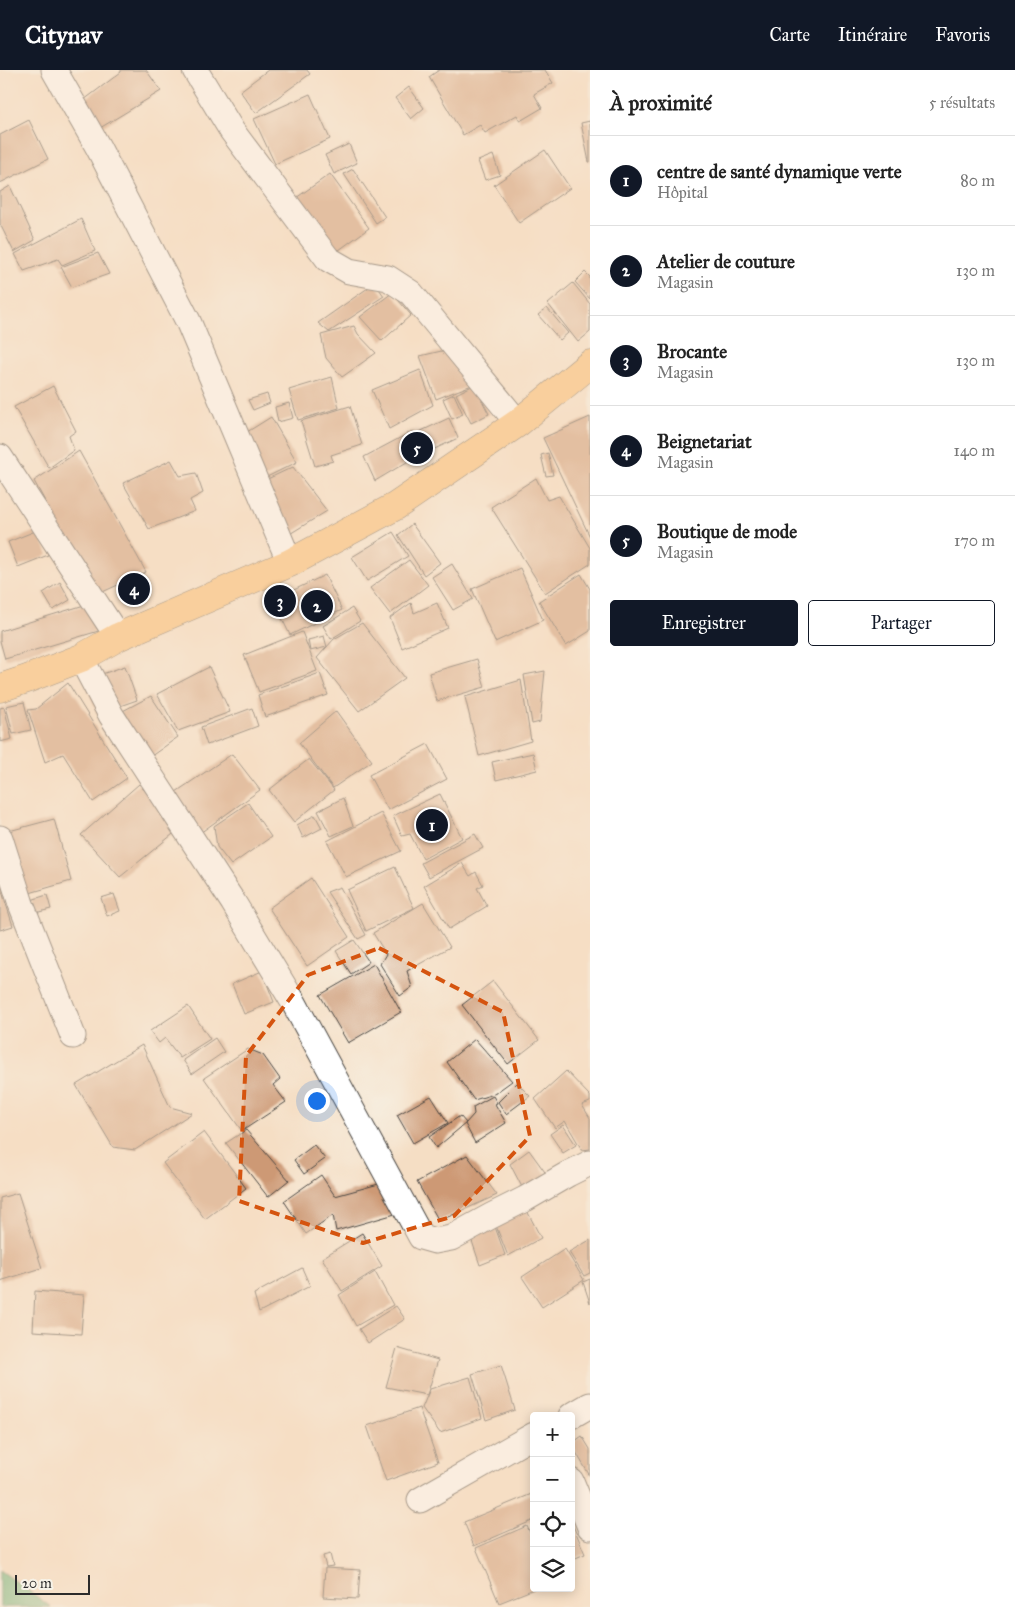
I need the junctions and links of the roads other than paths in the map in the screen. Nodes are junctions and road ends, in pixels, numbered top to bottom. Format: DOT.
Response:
graph roads {
  1 [pos="54,70"];
  2 [pos="195,70"];
  3 [pos="588,368"];
  4 [pos="518,423"];
  5 [pos="0,457"];
  6 [pos="290,563"];
  7 [pos="118,637"];
  8 [pos="81,658"];
  9 [pos="0,688"];
  10 [pos="0,838"];
  11 [pos="73,1036"];
  12 [pos="590,1163"];
  13 [pos="590,1405"];
  14 [pos="575,1414"];
  15 [pos="530,1437"];
  16 [pos="575,1491"];
  17 [pos="420,1500"];
  18 [pos="590,1527"];
  1 -- 6 [label="street"];
  2 -- 4 [label="street"];
  3 -- 4 [label="main road"];
  4 -- 6 [label="main road"];
  5 -- 7 [label="street"];
  6 -- 7 [label="main road"];
  7 -- 8 [label="main road"];
  8 -- 9 [label="main road"];
  8 -- 12 [label="street"];
  10 -- 11 [label="street"];
  13 -- 14 [label="street"];
  15 -- 17 [label="street"];
  16 -- 18 [label="street"];
}
